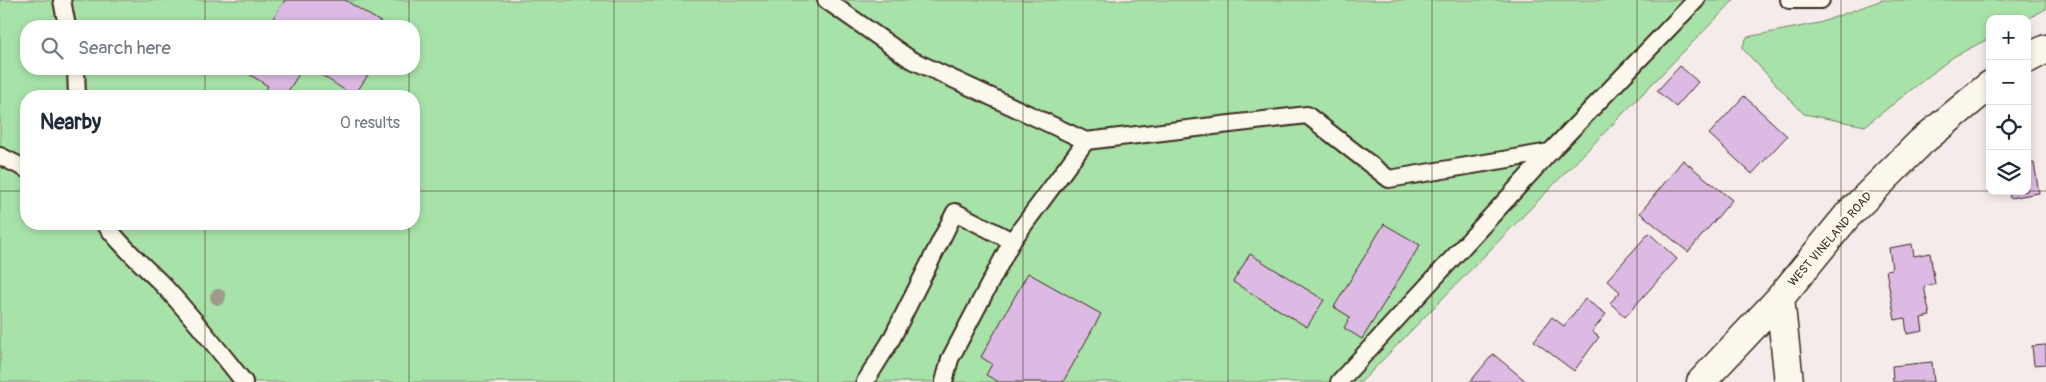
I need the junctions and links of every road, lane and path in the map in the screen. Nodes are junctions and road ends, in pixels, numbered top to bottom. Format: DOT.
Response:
graph roads {
  1 [pos="62,0"];
  2 [pos="826,0"];
  3 [pos="1696,0"];
  4 [pos="1789,0"];
  5 [pos="1821,0"];
  6 [pos="66,20"];
  7 [pos="2046,49"];
  8 [pos="2031,57"];
  9 [pos="76,75"];
  10 [pos="1986,88"];
  11 [pos="76,90"];
  12 [pos="1086,141"];
  13 [pos="1550,152"];
  14 [pos="0,156"];
  15 [pos="20,166"];
  16 [pos="110,230"];
  17 [pos="1012,241"];
  18 [pos="1780,298"];
  19 [pos="244,382"];
  20 [pos="865,382"];
  21 [pos="944,382"];
  22 [pos="1339,382"];
  23 [pos="1701,382"];
  24 [pos="1789,382"];
  1 -- 6 [label="lane"];
  2 -- 12 [label="lane"];
  3 -- 13 [label="lane"];
  4 -- 5 [label="lane"];
  7 -- 8 [label="street"];
  9 -- 11 [label="lane"];
  10 -- 18 [label="street, WEST VINELAND ROAD"];
  12 -- 13 [label="lane"];
  12 -- 17 [label="lane"];
  13 -- 22 [label="lane"];
  14 -- 15 [label="lane"];
  16 -- 19 [label="lane"];
  17 -- 20 [label="lane"];
  17 -- 21 [label="lane"];
  18 -- 23 [label="street, WEST VINELAND ROAD"];
  18 -- 24 [label="street"];
}
